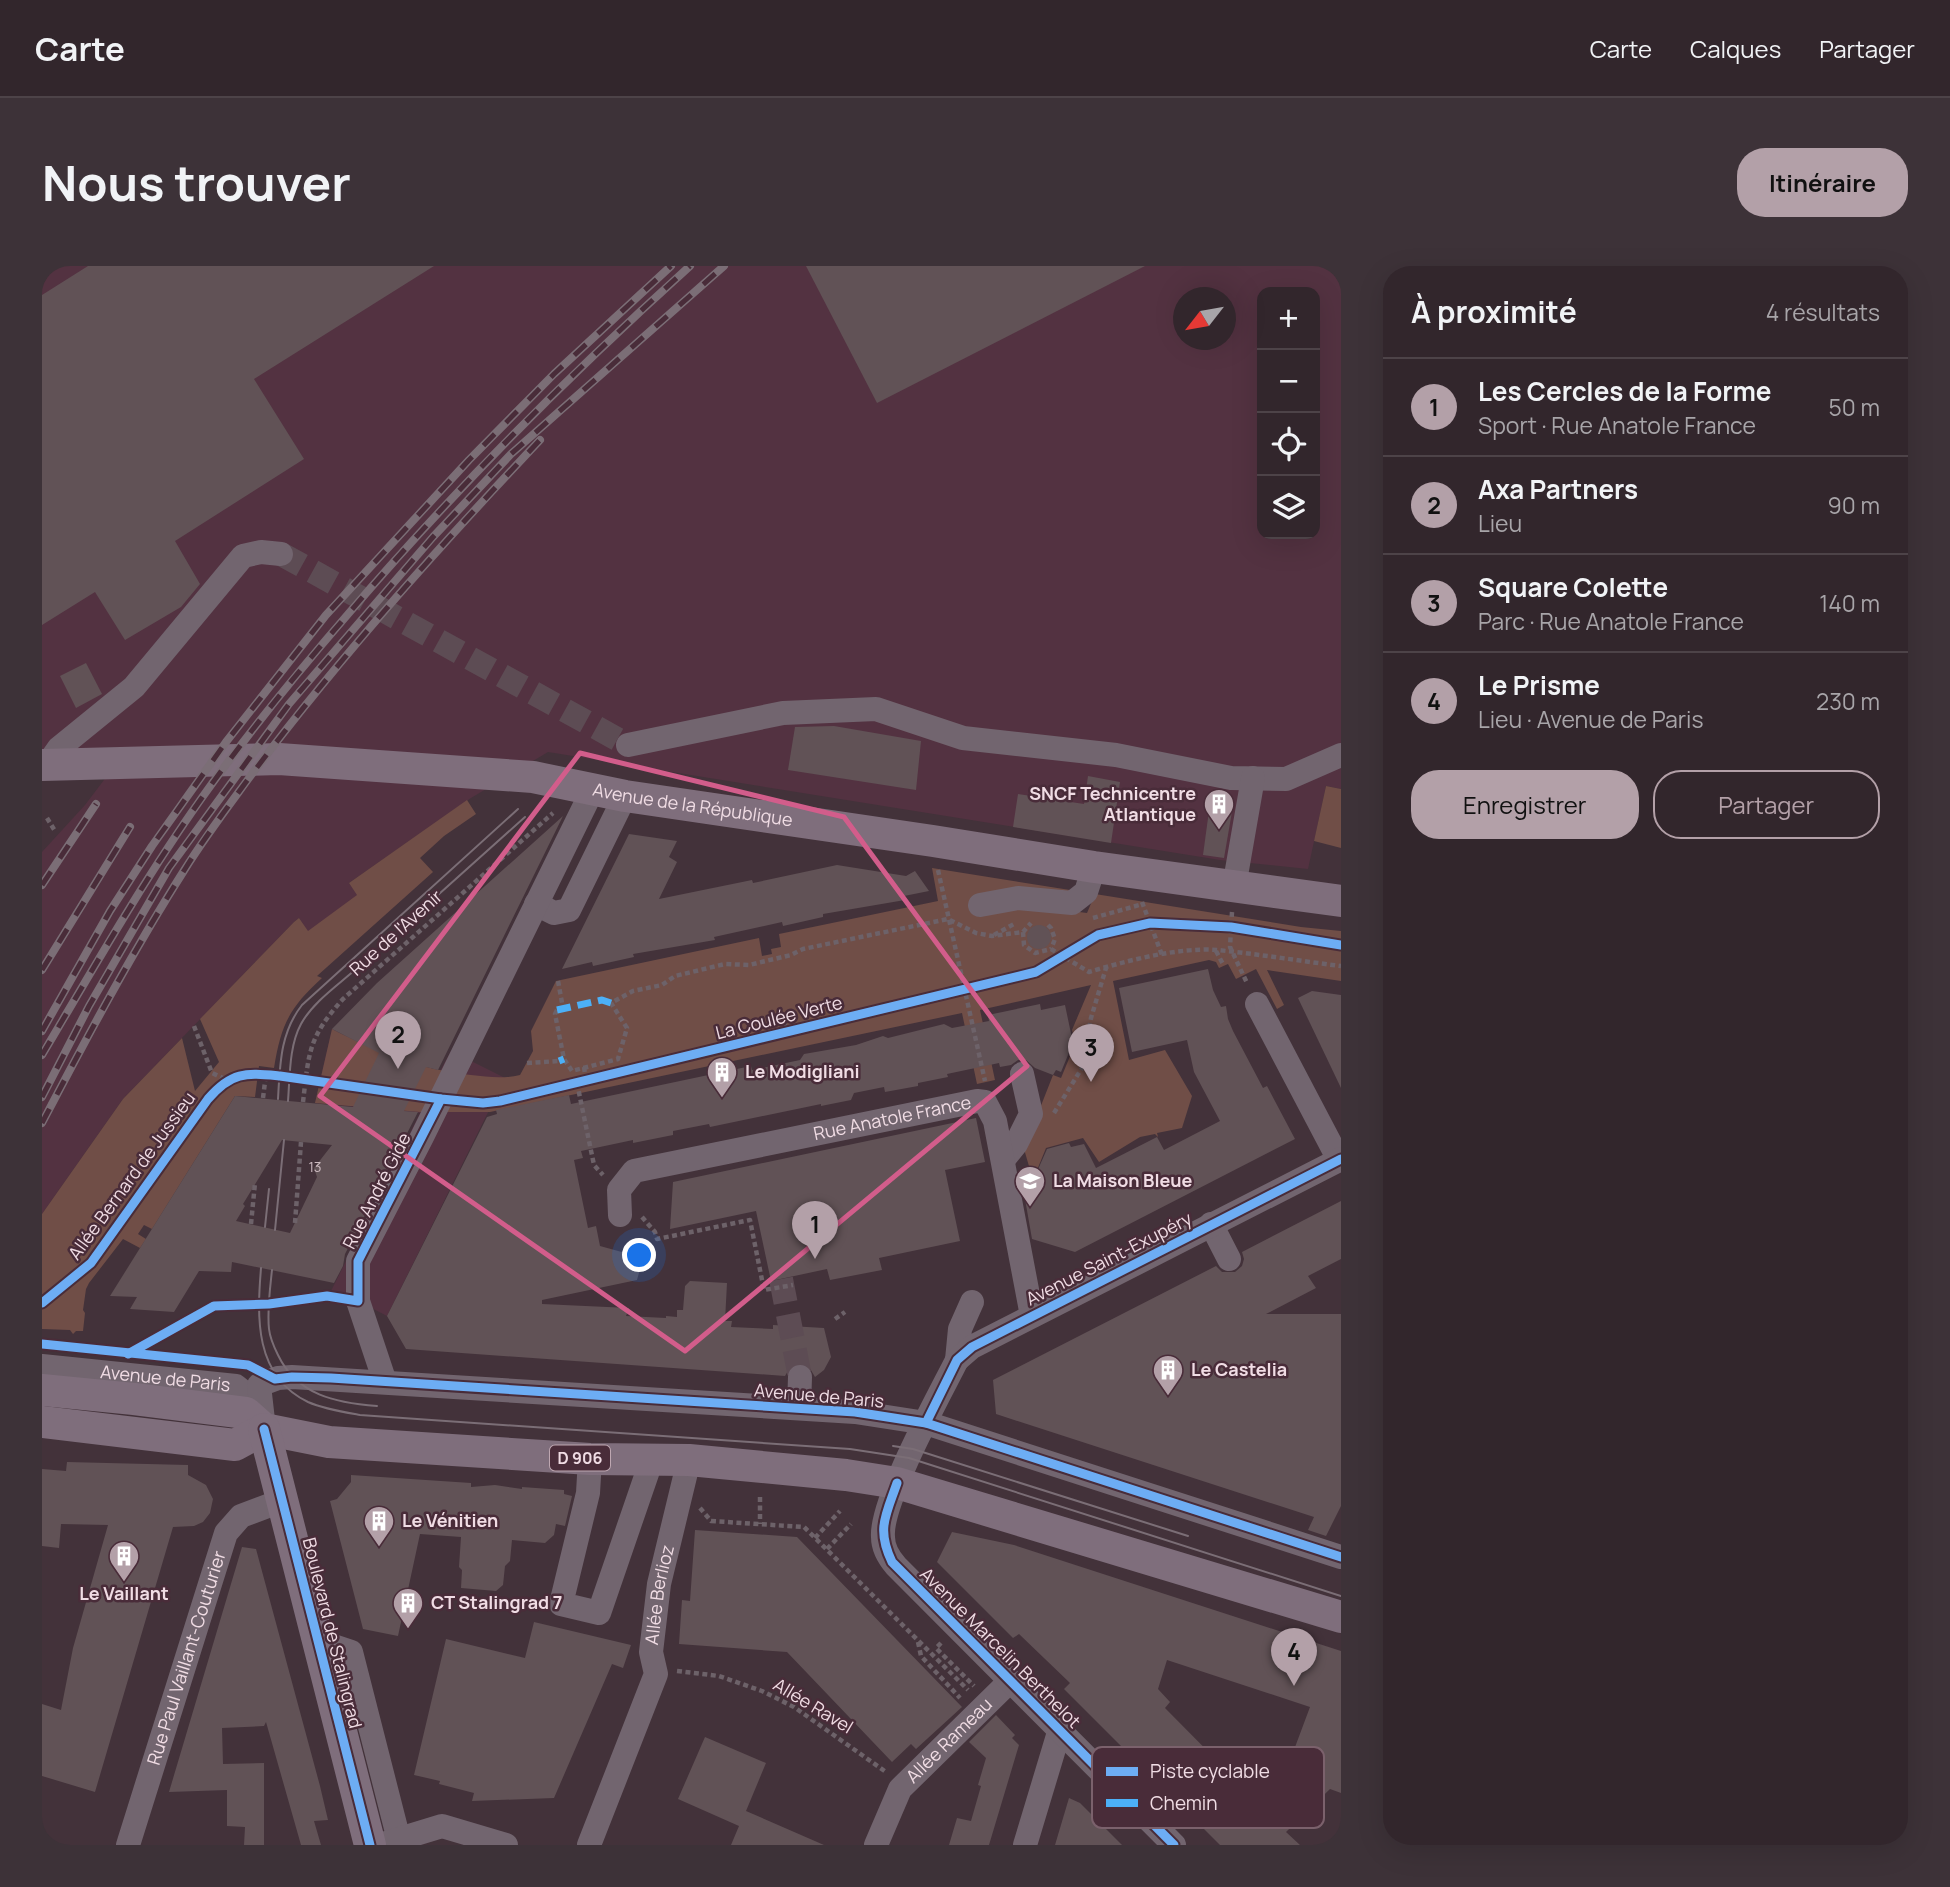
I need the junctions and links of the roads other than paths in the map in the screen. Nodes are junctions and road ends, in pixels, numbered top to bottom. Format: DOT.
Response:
graph roads {
  1 [pos="281,554"];
  2 [pos="628,745"];
  3 [pos="1341,755"];
  4 [pos="44,765"];
  5 [pos="1253,778"];
  6 [pos="592,791"];
  7 [pos="625,796"];
  8 [pos="1094,867"];
  9 [pos="1234,887"];
  10 [pos="1341,901"];
  11 [pos="536,904"];
  12 [pos="980,905"];
  13 [pos="1257,1003"];
  14 [pos="1022,1074"];
  15 [pos="1340,1159"];
  16 [pos="1003,1160"];
  17 [pos="620,1215"];
  18 [pos="1212,1224"];
  19 [pos="1228,1259"];
  20 [pos="972,1302"];
  21 [pos="1032,1316"];
  22 [pos="957,1360"];
  23 [pos="42,1366"];
  24 [pos="800,1377"];
  25 [pos="384,1382"];
  26 [pos="42,1390"];
  27 [pos="799,1408"];
  28 [pos="42,1422"];
  29 [pos="926,1423"];
  30 [pos="264,1429"];
  31 [pos="590,1459"];
  32 [pos="652,1459"];
  33 [pos="689,1460"];
  34 [pos="897,1483"];
  35 [pos="281,1501"];
  36 [pos="1341,1557"];
  37 [pos="1341,1617"];
  38 [pos="1010,1681"];
  39 [pos="1060,1730"];
  40 [pos="1092,1762"];
  41 [pos="1157,1828"];
  42 [pos="383,1843"];
  43 [pos="128,1845"];
  44 [pos="506,1845"];
  45 [pos="589,1845"];
  46 [pos="876,1845"];
  47 [pos="1025,1845"];
  48 [pos="1174,1845"];
  1 -- 4 [label="street"];
  2 -- 5 [label="street"];
  3 -- 5 [label="street"];
  4 -- 6 [label="main road, Avenue de la République"];
  5 -- 9 [label="street"];
  6 -- 7 [label="main road, Avenue de la République"];
  6 -- 11 [label="street, Rue André Gide"];
  7 -- 8 [label="main road, Avenue de la République"];
  7 -- 11 [label="street"];
  8 -- 9 [label="main road, Avenue de la République"];
  8 -- 12 [label="street"];
  9 -- 10 [label="main road, Avenue de la République"];
  11 -- 25 [label="street, Rue André Gide"];
  13 -- 15 [label="street"];
  14 -- 16 [label="street"];
  15 -- 18 [label="street, Avenue Saint-Exupéry"];
  16 -- 17 [label="street, Rue Anatole France"];
  16 -- 21 [label="street, Rue Anatole France"];
  18 -- 19 [label="street"];
  18 -- 21 [label="street, Avenue Saint-Exupéry"];
  20 -- 22 [label="street"];
  21 -- 22 [label="street, Avenue Saint-Exupéry"];
  22 -- 29 [label="street, Avenue Saint-Exupéry"];
  23 -- 30 [label="street, Avenue de Paris"];
  24 -- 27 [label="street"];
  25 -- 27 [label="street, Avenue de Paris"];
  25 -- 30 [label="street, Avenue de Paris"];
  26 -- 30 [label="main road, Avenue de Paris / D 906"];
  27 -- 29 [label="street, Avenue de Paris"];
  28 -- 30 [label="main road"];
  29 -- 34 [label="street, Avenue Saint-Exupéry"];
  29 -- 36 [label="street, Avenue de Paris"];
  30 -- 31 [label="main road, Avenue de Paris / D 906"];
  30 -- 35 [label="main road, Boulevard de Stalingrad"];
  31 -- 32 [label="main road, Avenue de Paris / D 906"];
  31 -- 32 [label="street"];
  32 -- 33 [label="main road, Avenue de Paris / D 906"];
  33 -- 34 [label="main road, Avenue de Paris / D 906"];
  33 -- 45 [label="street, Allée Berlioz"];
  34 -- 37 [label="main road, Avenue de Paris / D 906"];
  34 -- 38 [label="street, Avenue Marcelin Berthelot"];
  35 -- 42 [label="main road, Boulevard de Stalingrad"];
  35 -- 43 [label="street, Rue Paul Vaillant-Couturier"];
  38 -- 39 [label="street, Avenue Marcelin Berthelot"];
  38 -- 46 [label="street, Allée Rameau"];
  39 -- 40 [label="street, Avenue Marcelin Berthelot"];
  39 -- 47 [label="street"];
  41 -- 48 [label="street, Avenue Marcelin Berthelot"];
  42 -- 44 [label="street"];
}
